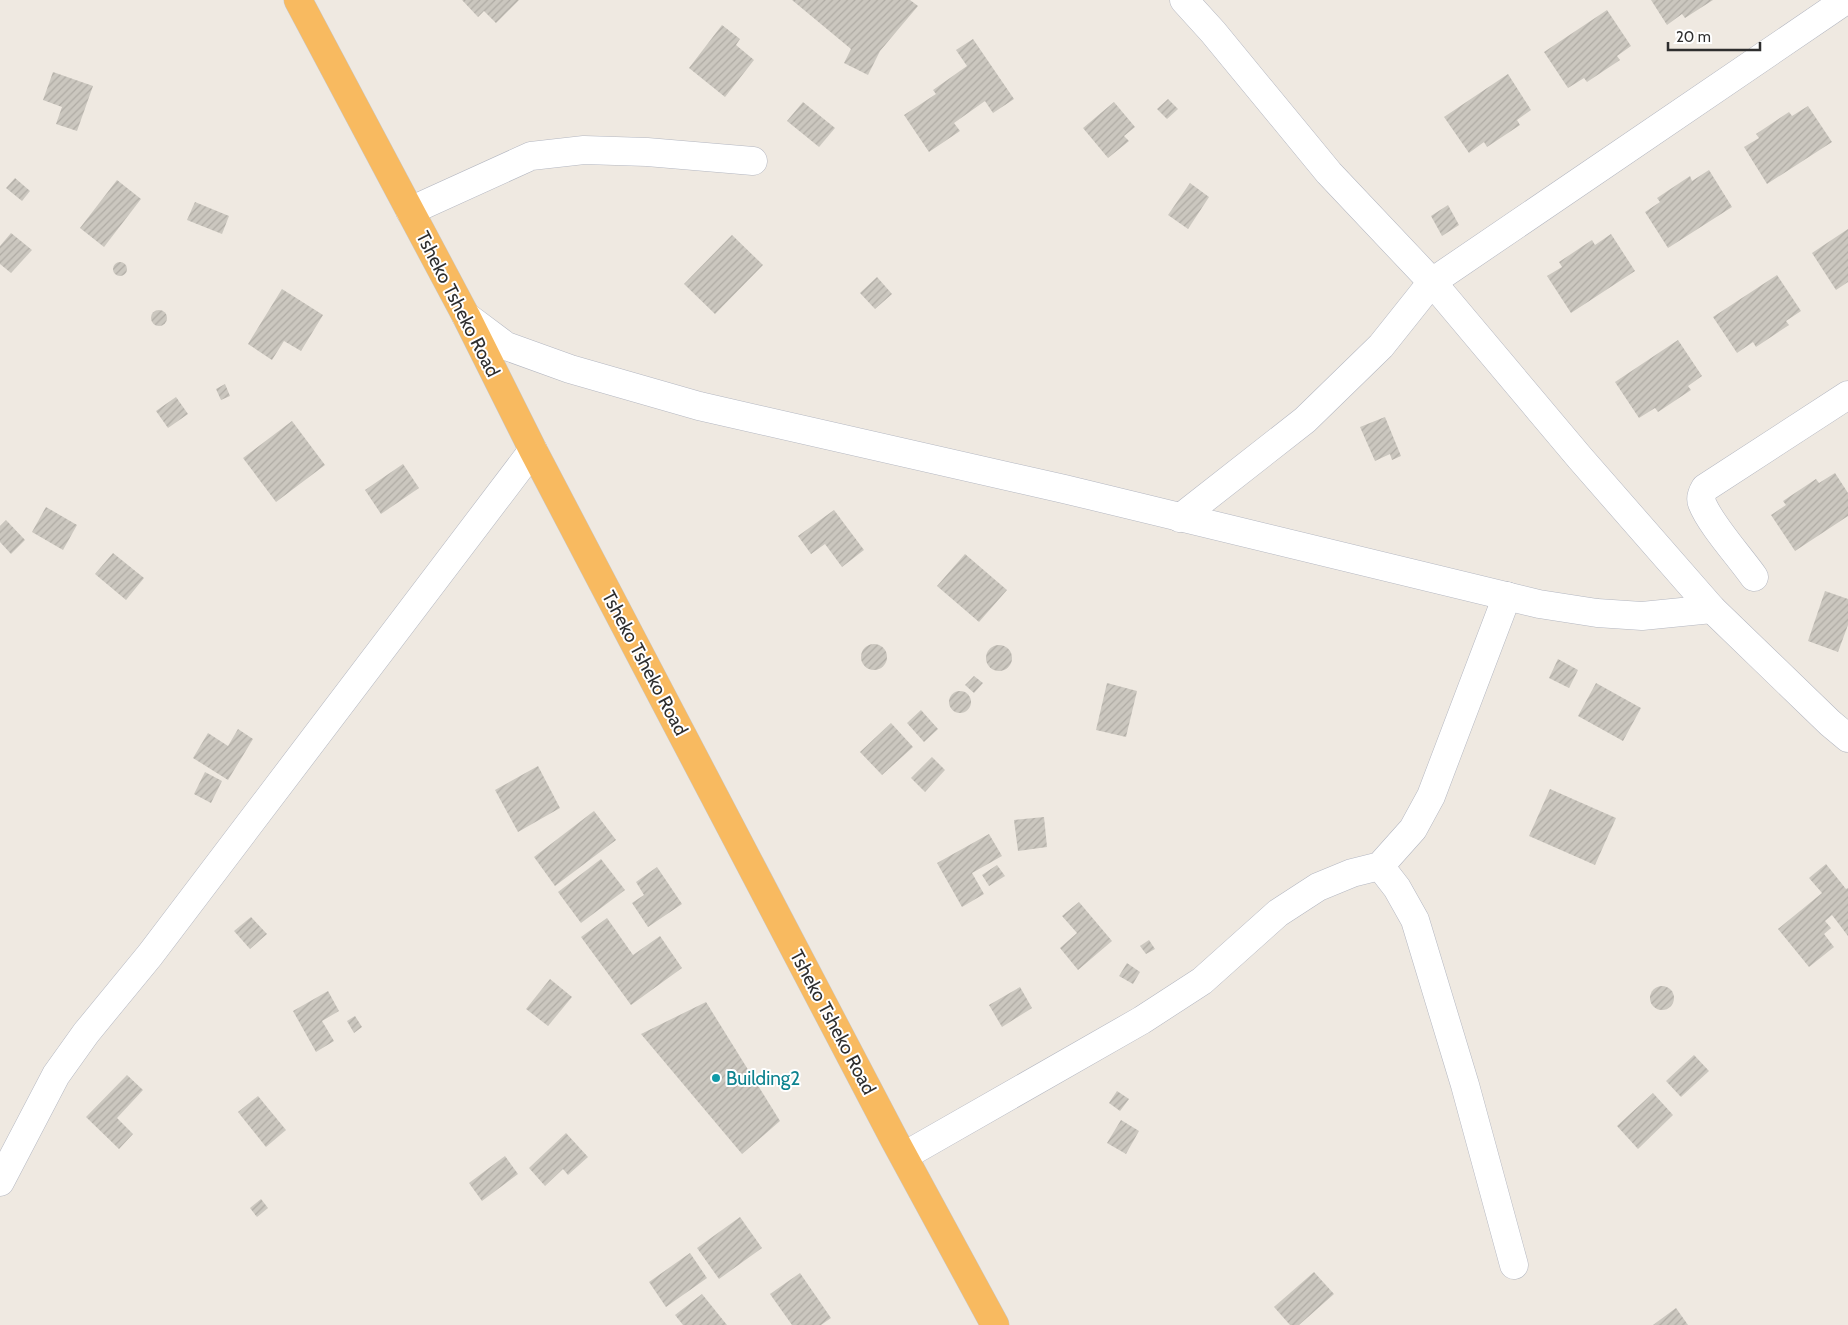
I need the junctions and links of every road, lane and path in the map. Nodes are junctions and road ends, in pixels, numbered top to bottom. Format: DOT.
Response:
graph roads {
  1 [pos="298,0"];
  2 [pos="1184,0"];
  3 [pos="1846,0"];
  4 [pos="753,161"];
  5 [pos="410,211"];
  6 [pos="1432,282"];
  7 [pos="466,316"];
  8 [pos="1848,395"];
  9 [pos="533,450"];
  10 [pos="1180,518"];
  11 [pos="1754,577"];
  12 [pos="1507,596"];
  13 [pos="1712,609"];
  14 [pos="1842,725"];
  15 [pos="1380,866"];
  16 [pos="904,1156"];
  17 [pos="0,1182"];
  18 [pos="1514,1265"];
  19 [pos="995,1325"];
  1 -- 5 [label="highway, Tsheko Tsheko Road"];
  2 -- 6 [label="street"];
  3 -- 6 [label="street"];
  4 -- 5 [label="street"];
  5 -- 7 [label="highway, Tsheko Tsheko Road"];
  6 -- 10 [label="street"];
  6 -- 13 [label="street"];
  7 -- 9 [label="highway, Tsheko Tsheko Road"];
  7 -- 10 [label="street"];
  8 -- 11 [label="street"];
  9 -- 16 [label="highway, Tsheko Tsheko Road"];
  9 -- 17 [label="street"];
  10 -- 12 [label="street"];
  12 -- 13 [label="street"];
  12 -- 15 [label="street"];
  13 -- 14 [label="street"];
  15 -- 16 [label="street"];
  15 -- 18 [label="street"];
  16 -- 19 [label="highway, Tsheko Tsheko Road"];
}
